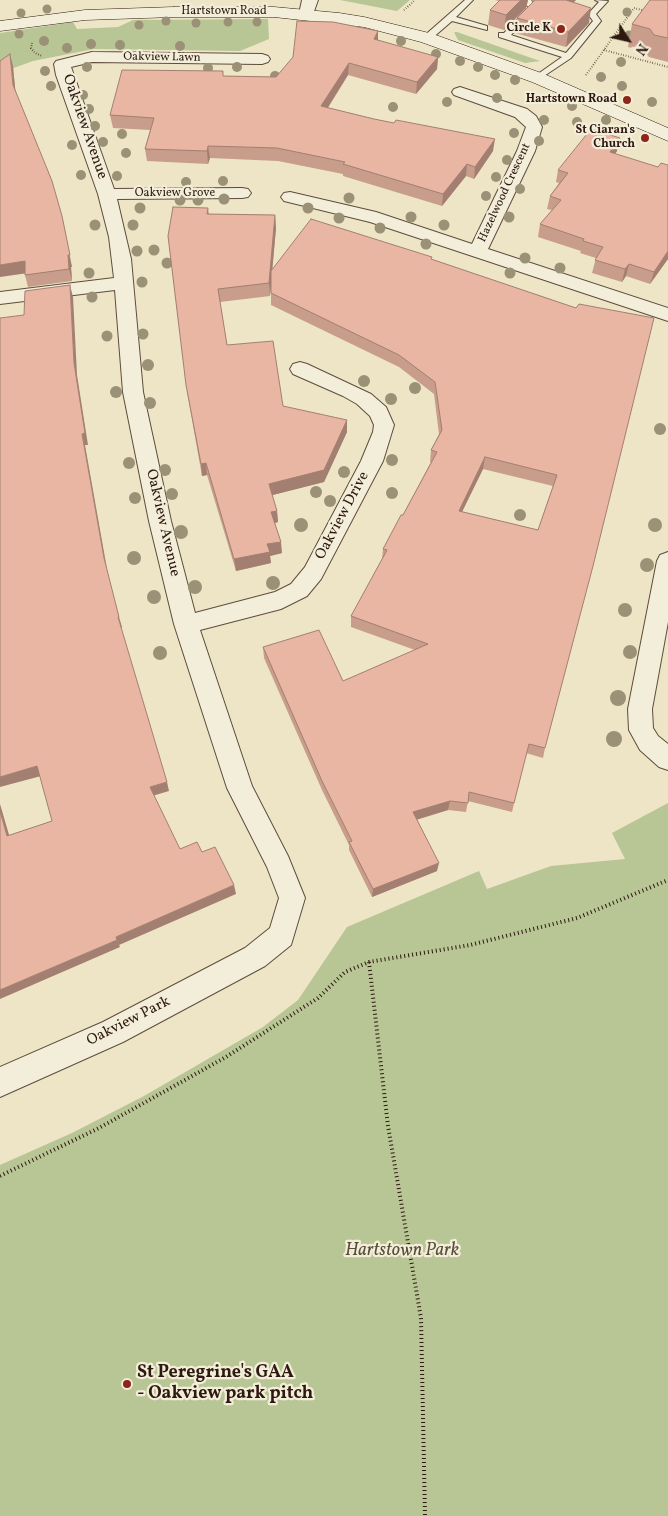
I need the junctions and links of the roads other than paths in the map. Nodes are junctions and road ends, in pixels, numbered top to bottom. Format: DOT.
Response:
graph roads {
  1 [pos="469,0"];
  2 [pos="523,0"];
  3 [pos="599,0"];
  4 [pos="309,7"];
  5 [pos="451,18"];
  6 [pos="0,26"];
  7 [pos="484,28"];
  8 [pos="426,38"];
  9 [pos="568,56"];
  10 [pos="262,59"];
  11 [pos="62,64"];
  12 [pos="538,78"];
  13 [pos="460,92"];
  14 [pos="668,134"];
  15 [pos="107,194"];
  16 [pos="242,194"];
  17 [pos="290,197"];
  18 [pos="477,252"];
  19 [pos="124,283"];
  20 [pos="0,298"];
  21 [pos="668,315"];
  22 [pos="300,369"];
  23 [pos="668,561"];
  24 [pos="186,624"];
  25 [pos="668,759"];
  26 [pos="255,957"];
  27 [pos="0,1082"];
  1 -- 5 [label="lane"];
  2 -- 9 [label="lane"];
  3 -- 9 [label="lane"];
  4 -- 6 [label="street, Hartstown Road"];
  4 -- 8 [label="street, Hartstown Road"];
  5 -- 7 [label="lane"];
  5 -- 8 [label="lane"];
  8 -- 12 [label="street, Hartstown Road"];
  9 -- 12 [label="lane"];
  10 -- 11 [label="street, Oakview Lawn"];
  11 -- 15 [label="street, Oakview Avenue"];
  12 -- 14 [label="street, Hartstown Road"];
  13 -- 18 [label="street, Hazelwood Crescent"];
  15 -- 16 [label="street, Oakview Grove"];
  15 -- 19 [label="street, Oakview Avenue"];
  17 -- 18 [label="street, Hazelwood Crescent"];
  18 -- 21 [label="street, Hazelwood Crescent"];
  19 -- 20 [label="street"];
  19 -- 24 [label="street, Oakview Avenue"];
  22 -- 24 [label="street, Oakview Drive"];
  23 -- 25 [label="street"];
  24 -- 26 [label="street, Oakview Avenue"];
  26 -- 27 [label="street, Oakview Park"];
}
